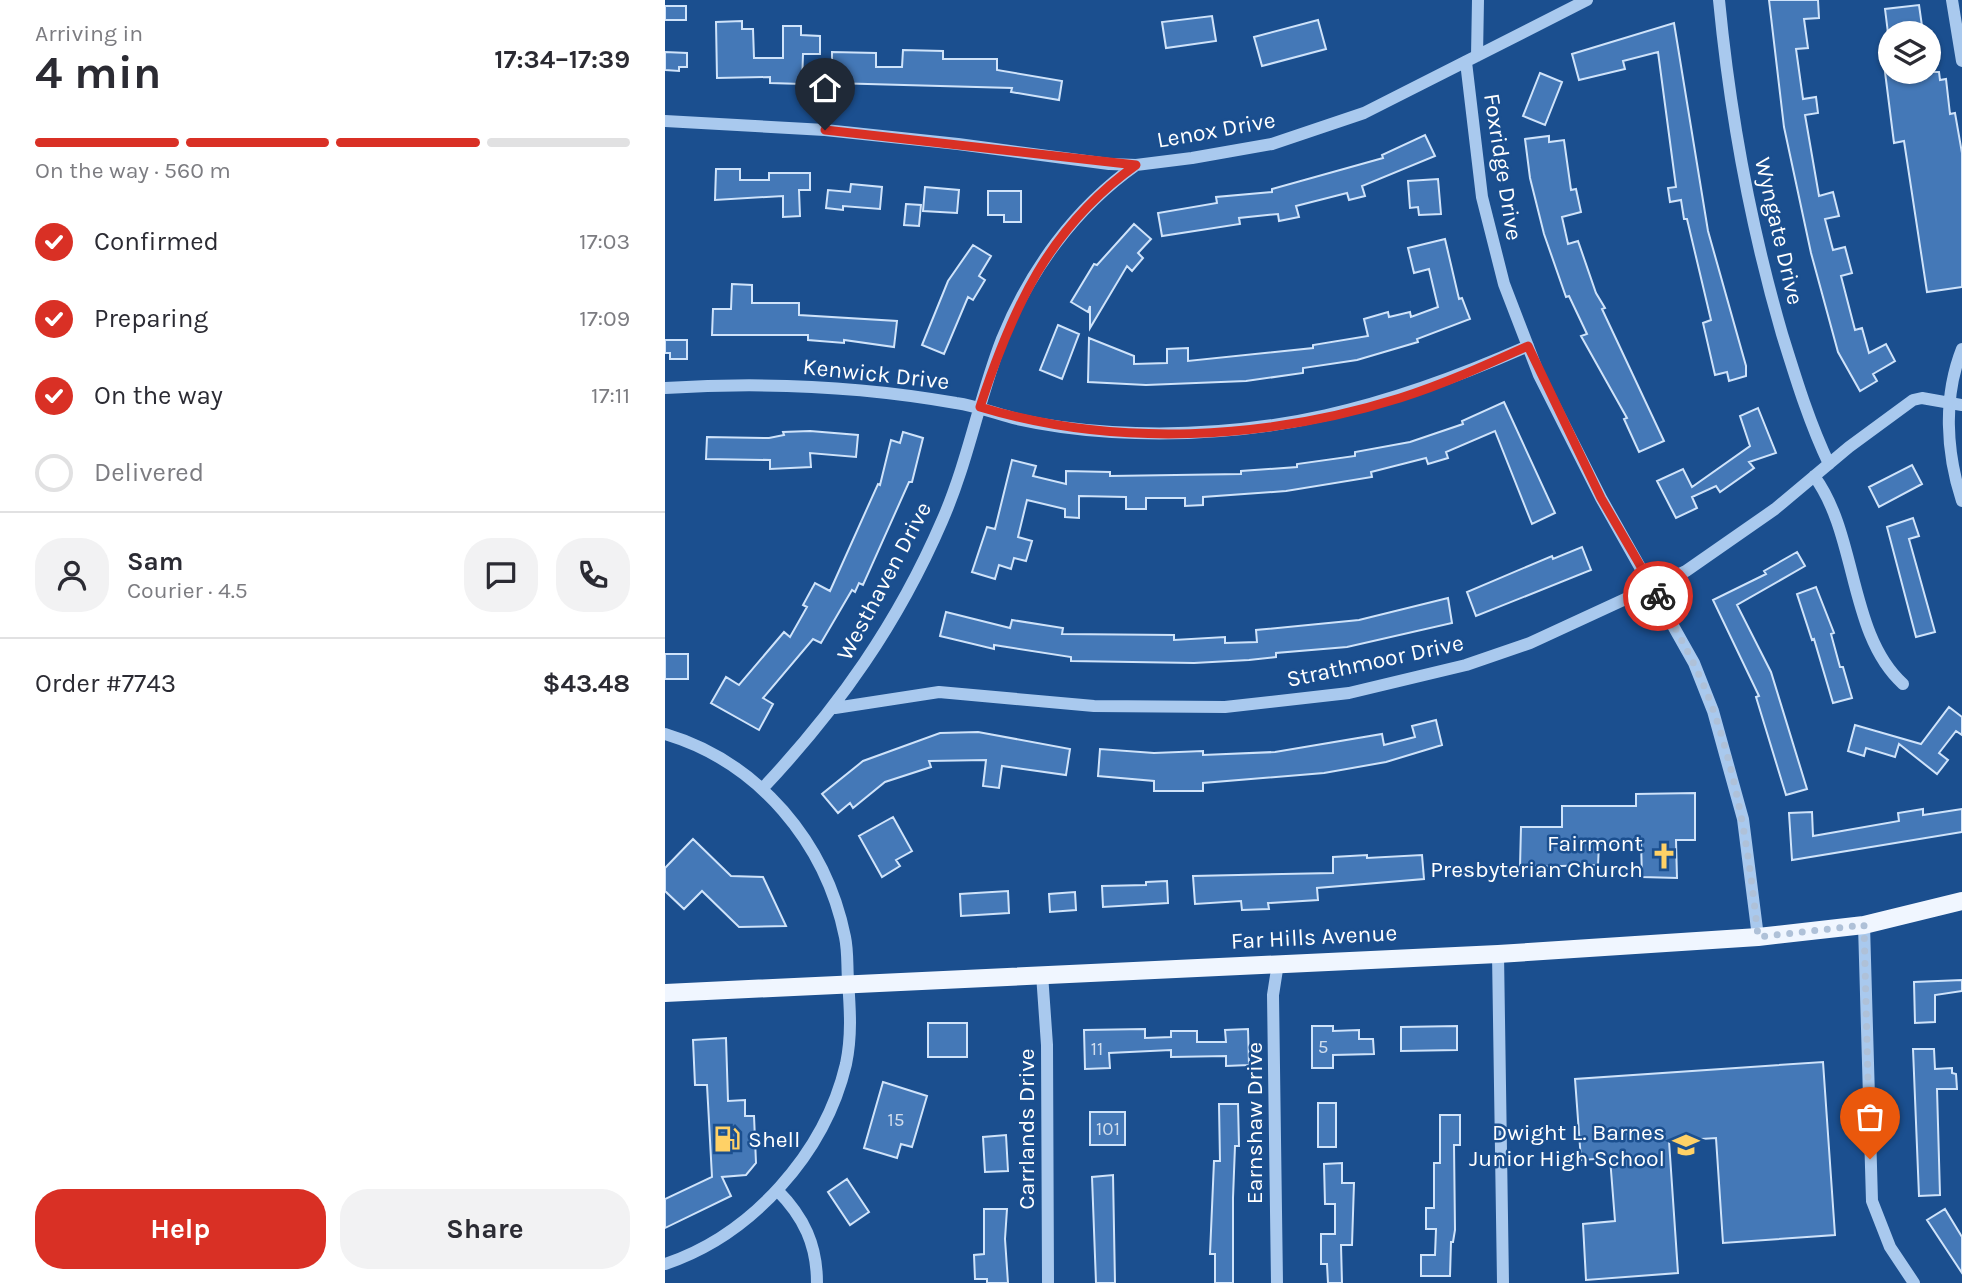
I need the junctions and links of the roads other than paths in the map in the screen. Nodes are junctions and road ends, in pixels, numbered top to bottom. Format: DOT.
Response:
graph roads {
  1 [pos="1478,0"];
  2 [pos="1587,0"];
  3 [pos="1719,0"];
  4 [pos="1952,0"];
  5 [pos="1471,59"];
  6 [pos="1962,61"];
  7 [pos="665,121"];
  8 [pos="1136,165"];
  9 [pos="1528,346"];
  10 [pos="1962,349"];
  11 [pos="665,388"];
  12 [pos="1948,402"];
  13 [pos="1962,405"];
  14 [pos="980,407"];
  15 [pos="1829,464"];
  16 [pos="1814,476"];
  17 [pos="1962,501"];
  18 [pos="1654,587"];
  19 [pos="1903,684"];
  20 [pos="835,708"];
  21 [pos="665,734"];
  22 [pos="763,788"];
  23 [pos="1962,901"];
  24 [pos="1864,925"];
  25 [pos="1758,937"];
  26 [pos="1498,954"];
  27 [pos="1278,963"];
  28 [pos="1042,974"];
  29 [pos="848,985"];
  30 [pos="665,993"];
  31 [pos="777,1190"];
  32 [pos="665,1264"];
  33 [pos="817,1283"];
  34 [pos="1048,1283"];
  35 [pos="1276,1283"];
  36 [pos="1503,1283"];
  37 [pos="1914,1283"];
  1 -- 5 [label="street, Foxridge Drive"];
  2 -- 5 [label="street, Lenox Drive"];
  3 -- 15 [label="street, Wyngate Drive"];
  4 -- 6 [label="street"];
  5 -- 8 [label="street, Lenox Drive"];
  5 -- 9 [label="street, Foxridge Drive"];
  7 -- 8 [label="street, Lenox Drive"];
  8 -- 14 [label="street, Westhaven Drive"];
  9 -- 14 [label="street, Kenwick Drive"];
  9 -- 18 [label="street, Foxridge Drive"];
  10 -- 12 [label="street"];
  11 -- 14 [label="street, Kenwick Drive"];
  12 -- 13 [label="street, Strathmoor Drive"];
  12 -- 15 [label="street, Strathmoor Drive"];
  12 -- 17 [label="street"];
  14 -- 20 [label="street, Westhaven Drive"];
  15 -- 16 [label="street, Strathmoor Drive"];
  16 -- 18 [label="street, Strathmoor Drive"];
  16 -- 19 [label="street"];
  18 -- 20 [label="street, Strathmoor Drive"];
  18 -- 25 [label="street, Foxridge Drive"];
  20 -- 22 [label="street, Westhaven Drive"];
  21 -- 22 [label="street"];
  22 -- 29 [label="street"];
  23 -- 24 [label="main road, Far Hills Avenue"];
  24 -- 25 [label="main road, Far Hills Avenue"];
  24 -- 37 [label="street"];
  25 -- 26 [label="main road, Far Hills Avenue"];
  26 -- 27 [label="main road, Far Hills Avenue"];
  26 -- 36 [label="street"];
  27 -- 28 [label="main road, Far Hills Avenue"];
  27 -- 35 [label="street, Earnshaw Drive"];
  28 -- 29 [label="main road, Far Hills Avenue"];
  28 -- 34 [label="street, Carrlands Drive"];
  29 -- 30 [label="main road, Far Hills Avenue"];
  29 -- 31 [label="street"];
  31 -- 32 [label="street"];
  31 -- 33 [label="street"];
}
